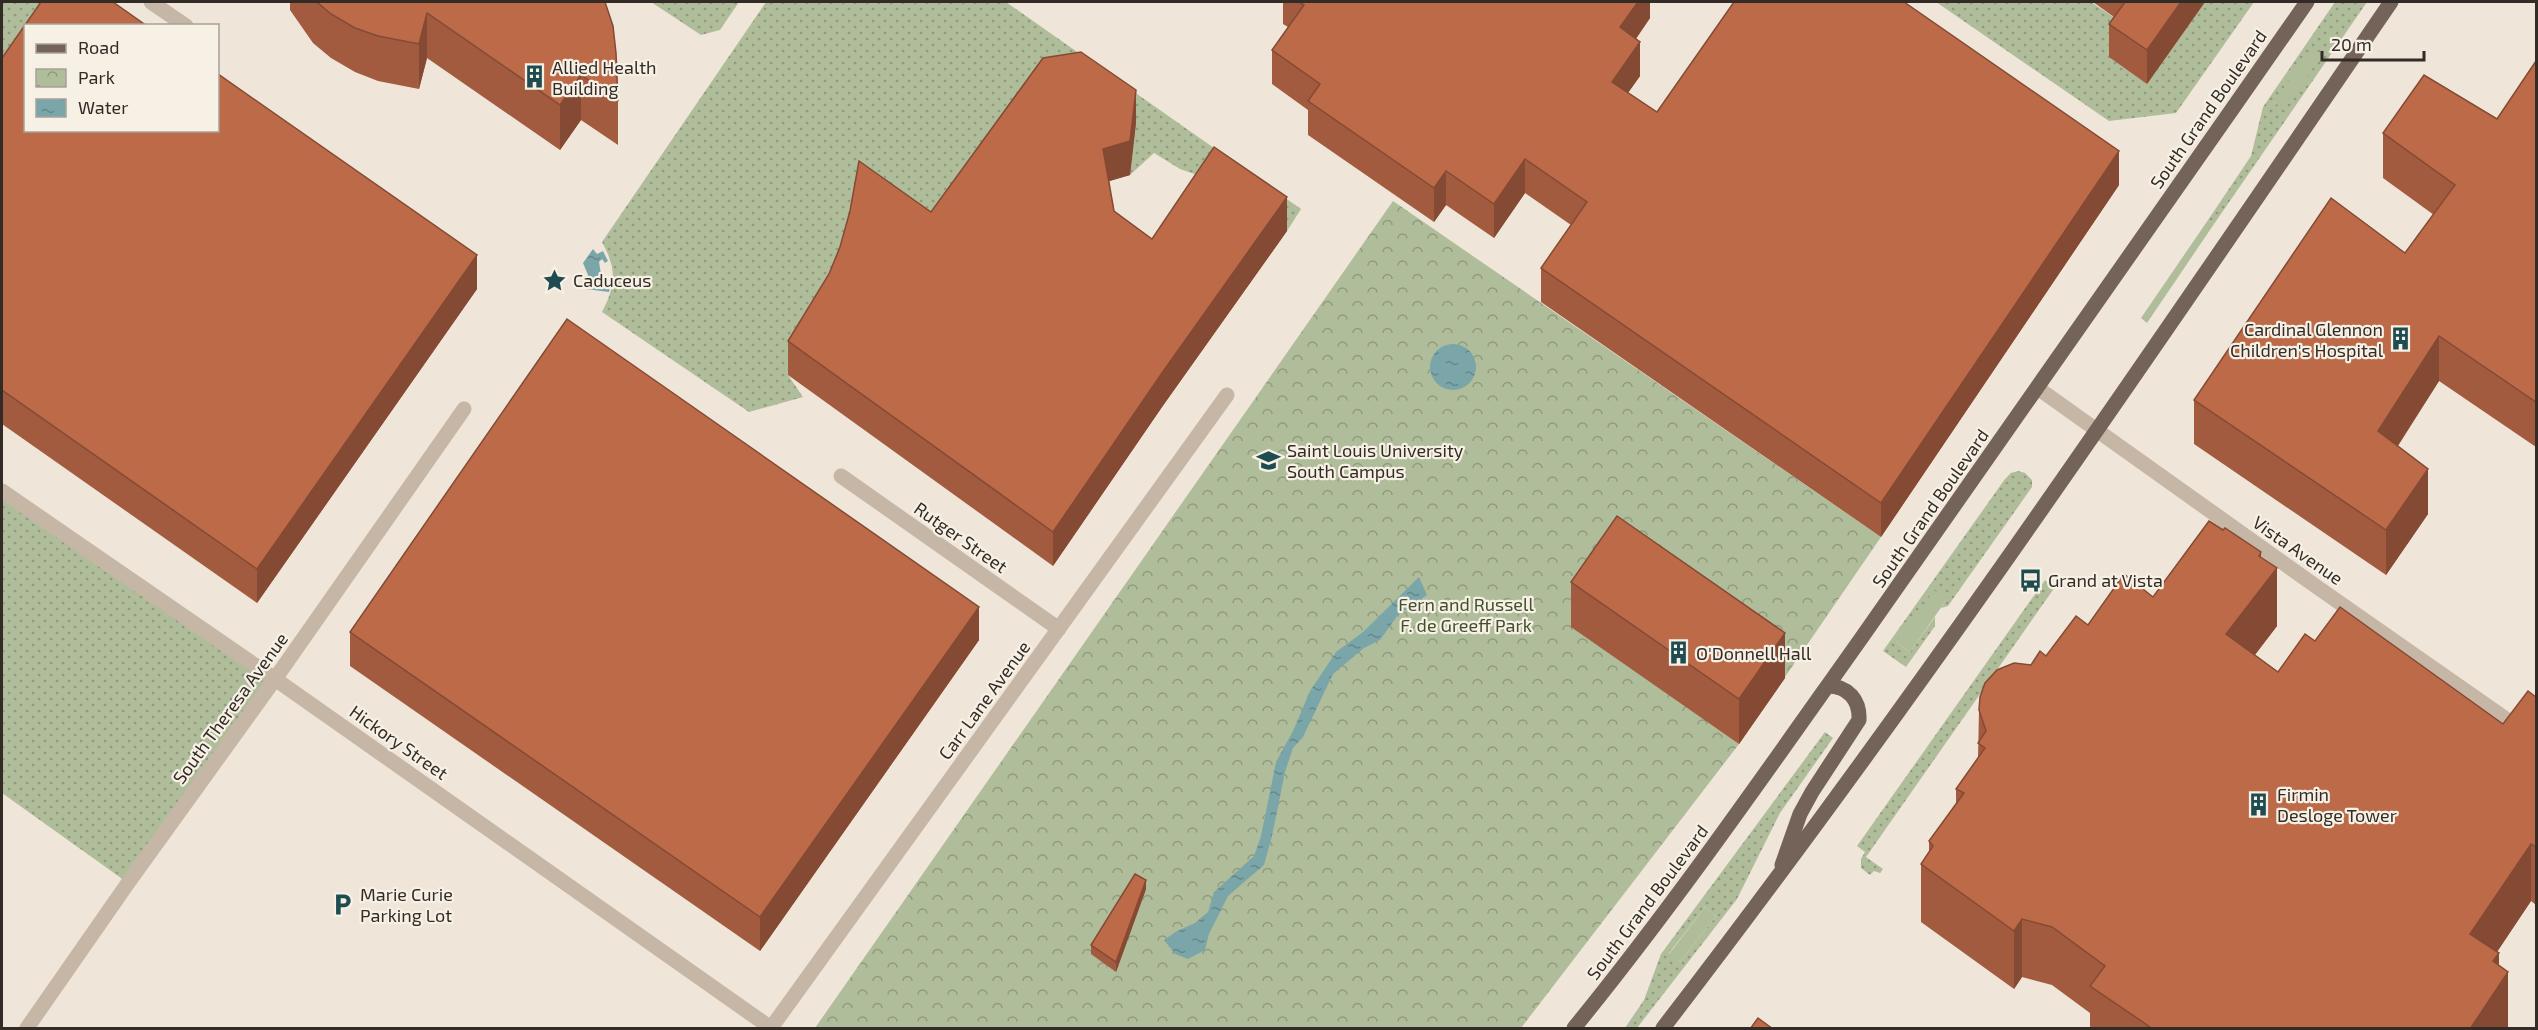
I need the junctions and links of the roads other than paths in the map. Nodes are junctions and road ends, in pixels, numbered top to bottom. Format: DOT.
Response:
graph roads {
  1 [pos="151,2"];
  2 [pos="2307,2"];
  3 [pos="2391,2"];
  4 [pos="183,24"];
  5 [pos="2039,389"];
  6 [pos="1227,395"];
  7 [pos="464,410"];
  8 [pos="2098,431"];
  9 [pos="841,476"];
  10 [pos="2,491"];
  11 [pos="1059,629"];
  12 [pos="275,679"];
  13 [pos="1828,686"];
  14 [pos="2536,740"];
  15 [pos="1777,880"];
  16 [pos="771,1028"];
  17 [pos="27,1029"];
  18 [pos="1574,1029"];
  19 [pos="1662,1029"];
  1 -- 4 [label="street"];
  2 -- 5 [label="main road, South Grand Boulevard"];
  3 -- 8 [label="main road"];
  5 -- 8 [label="street, Vista Avenue"];
  5 -- 13 [label="main road, South Grand Boulevard"];
  6 -- 11 [label="street, Carr Lane Avenue"];
  7 -- 12 [label="street, South Theresa Avenue"];
  8 -- 14 [label="street, Vista Avenue"];
  8 -- 15 [label="main road"];
  9 -- 11 [label="street, Rutger Street"];
  10 -- 12 [label="street, Hickory Street"];
  11 -- 16 [label="street, Carr Lane Avenue"];
  12 -- 16 [label="street, Hickory Street"];
  12 -- 17 [label="street, South Theresa Avenue"];
  13 -- 15 [label="main road"];
  13 -- 18 [label="main road, South Grand Boulevard"];
  15 -- 19 [label="main road"];
}
